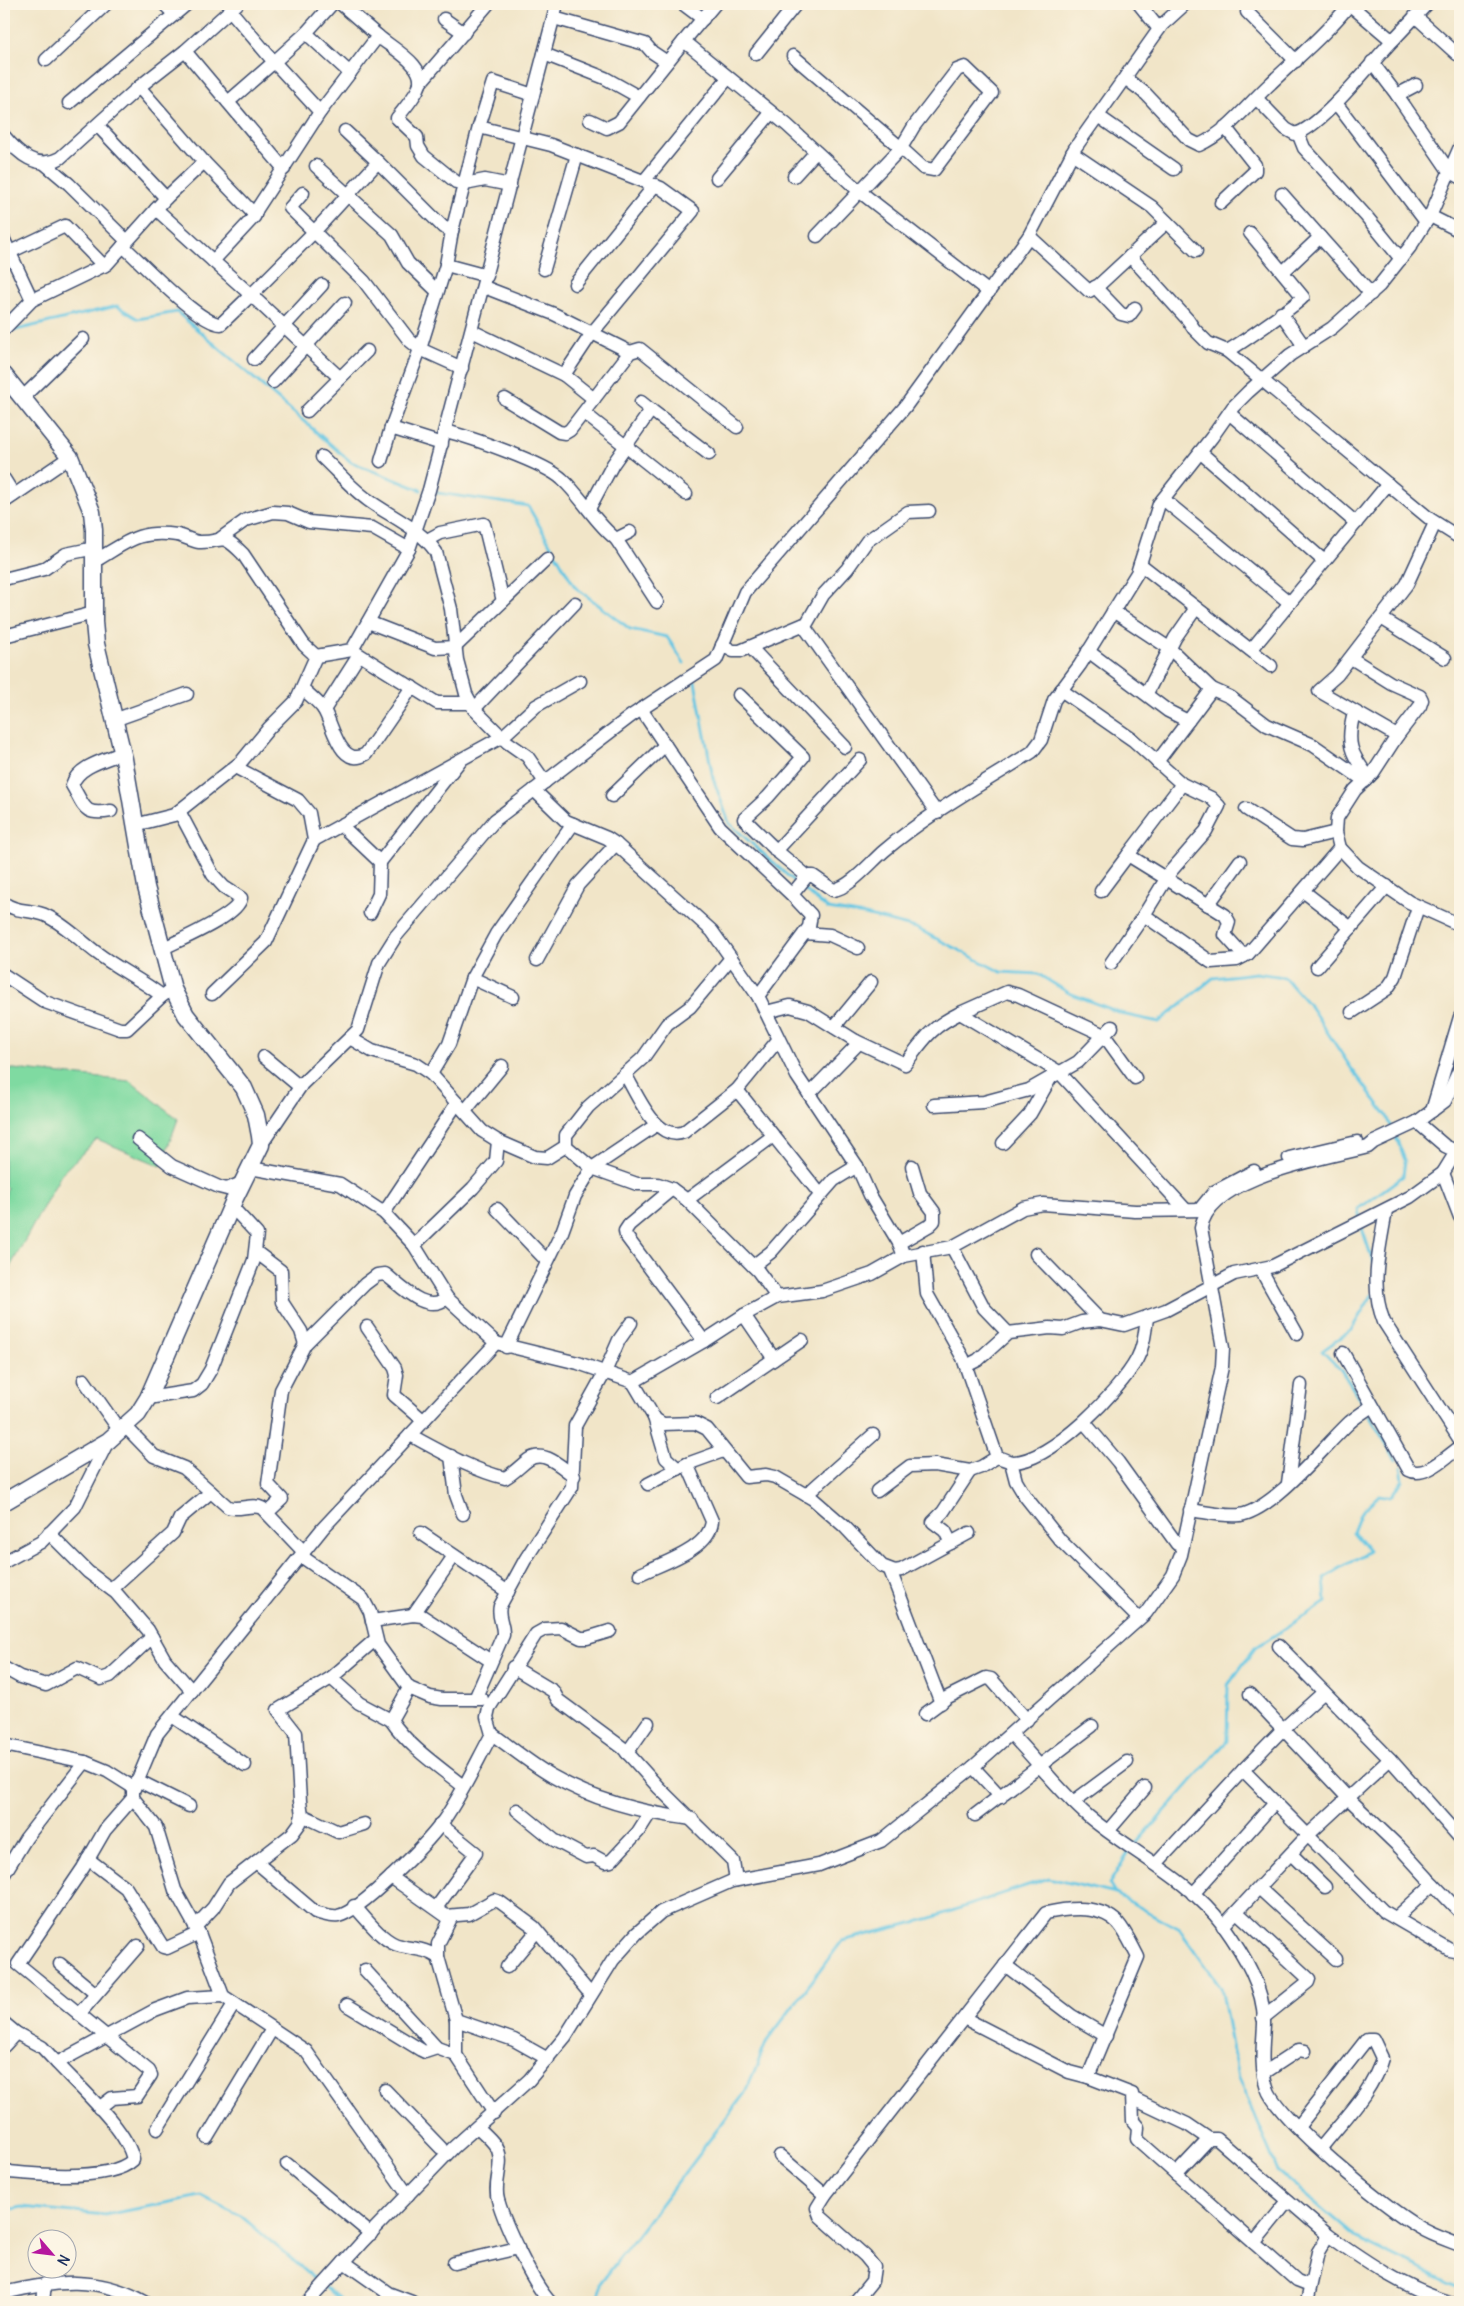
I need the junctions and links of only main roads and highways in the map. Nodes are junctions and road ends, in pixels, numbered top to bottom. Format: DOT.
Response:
graph roads {
  1 [pos="4,375"];
  2 [pos="4,1502"];
  1 -- 2 [label="main road"];
}
